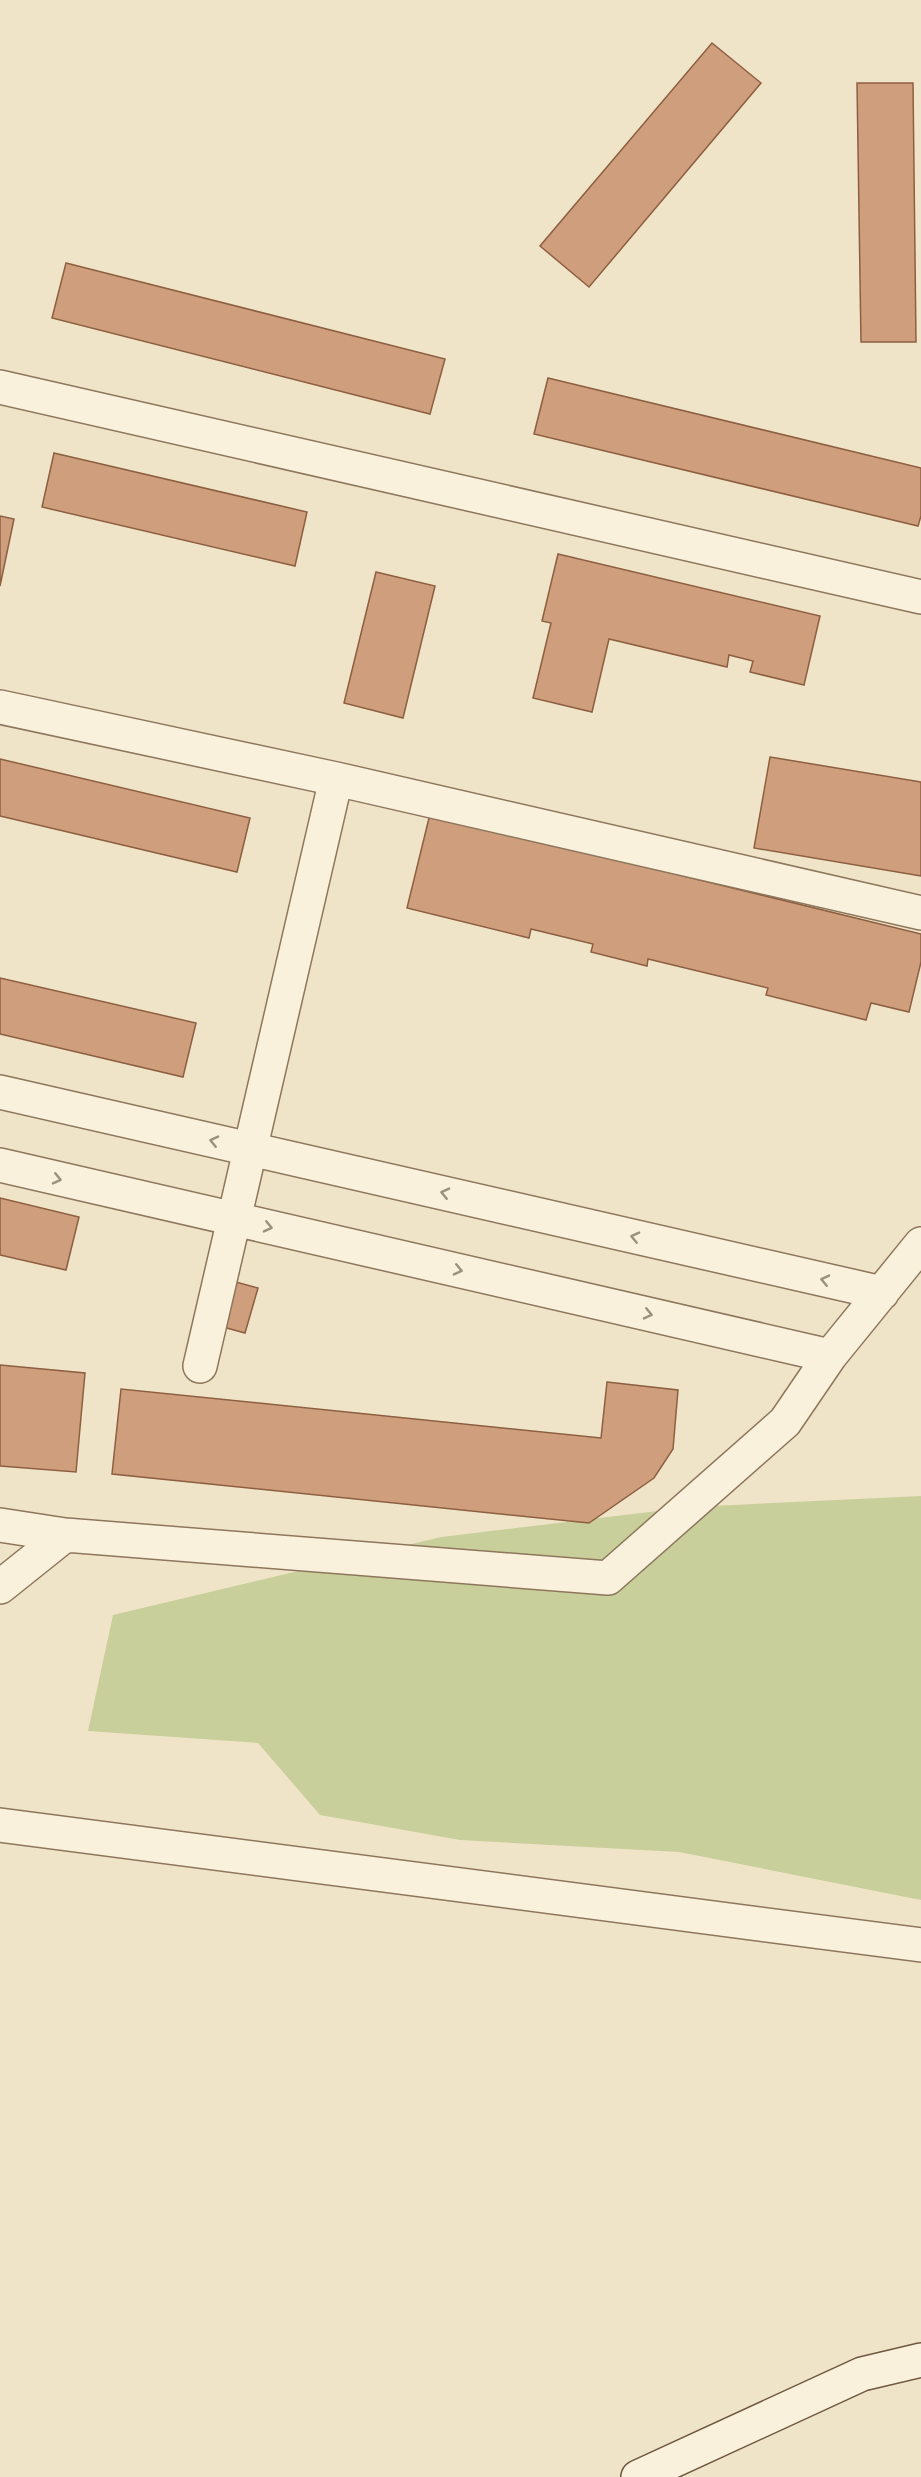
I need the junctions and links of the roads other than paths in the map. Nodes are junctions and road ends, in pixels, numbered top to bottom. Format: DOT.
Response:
graph roads {
  1 [pos="0,387"];
  2 [pos="921,597"];
  3 [pos="0,707"];
  4 [pos="336,779"];
  5 [pos="921,913"];
  6 [pos="0,1092"];
  7 [pos="250,1149"];
  8 [pos="0,1166"];
  9 [pos="234,1219"];
  10 [pos="921,1244"];
  11 [pos="882,1293"];
  12 [pos="830,1356"];
  13 [pos="200,1366"];
  14 [pos="0,1525"];
  15 [pos="65,1536"];
  16 [pos="0,1587"];
  17 [pos="0,1825"];
  18 [pos="921,1946"];
  19 [pos="921,2360"];
  20 [pos="638,2477"];
  1 -- 2 [label="street"];
  3 -- 4 [label="street"];
  4 -- 5 [label="street"];
  4 -- 7 [label="street"];
  7 -- 6 [label="street, one-way"];
  7 -- 9 [label="street"];
  11 -- 7 [label="street, one-way"];
  8 -- 9 [label="street, one-way"];
  9 -- 12 [label="street, one-way"];
  9 -- 13 [label="street"];
  10 -- 11 [label="street"];
  11 -- 12 [label="street"];
  12 -- 15 [label="street"];
  14 -- 15 [label="street"];
  15 -- 16 [label="street"];
  17 -- 18 [label="street"];
  19 -- 20 [label="street"];
}
